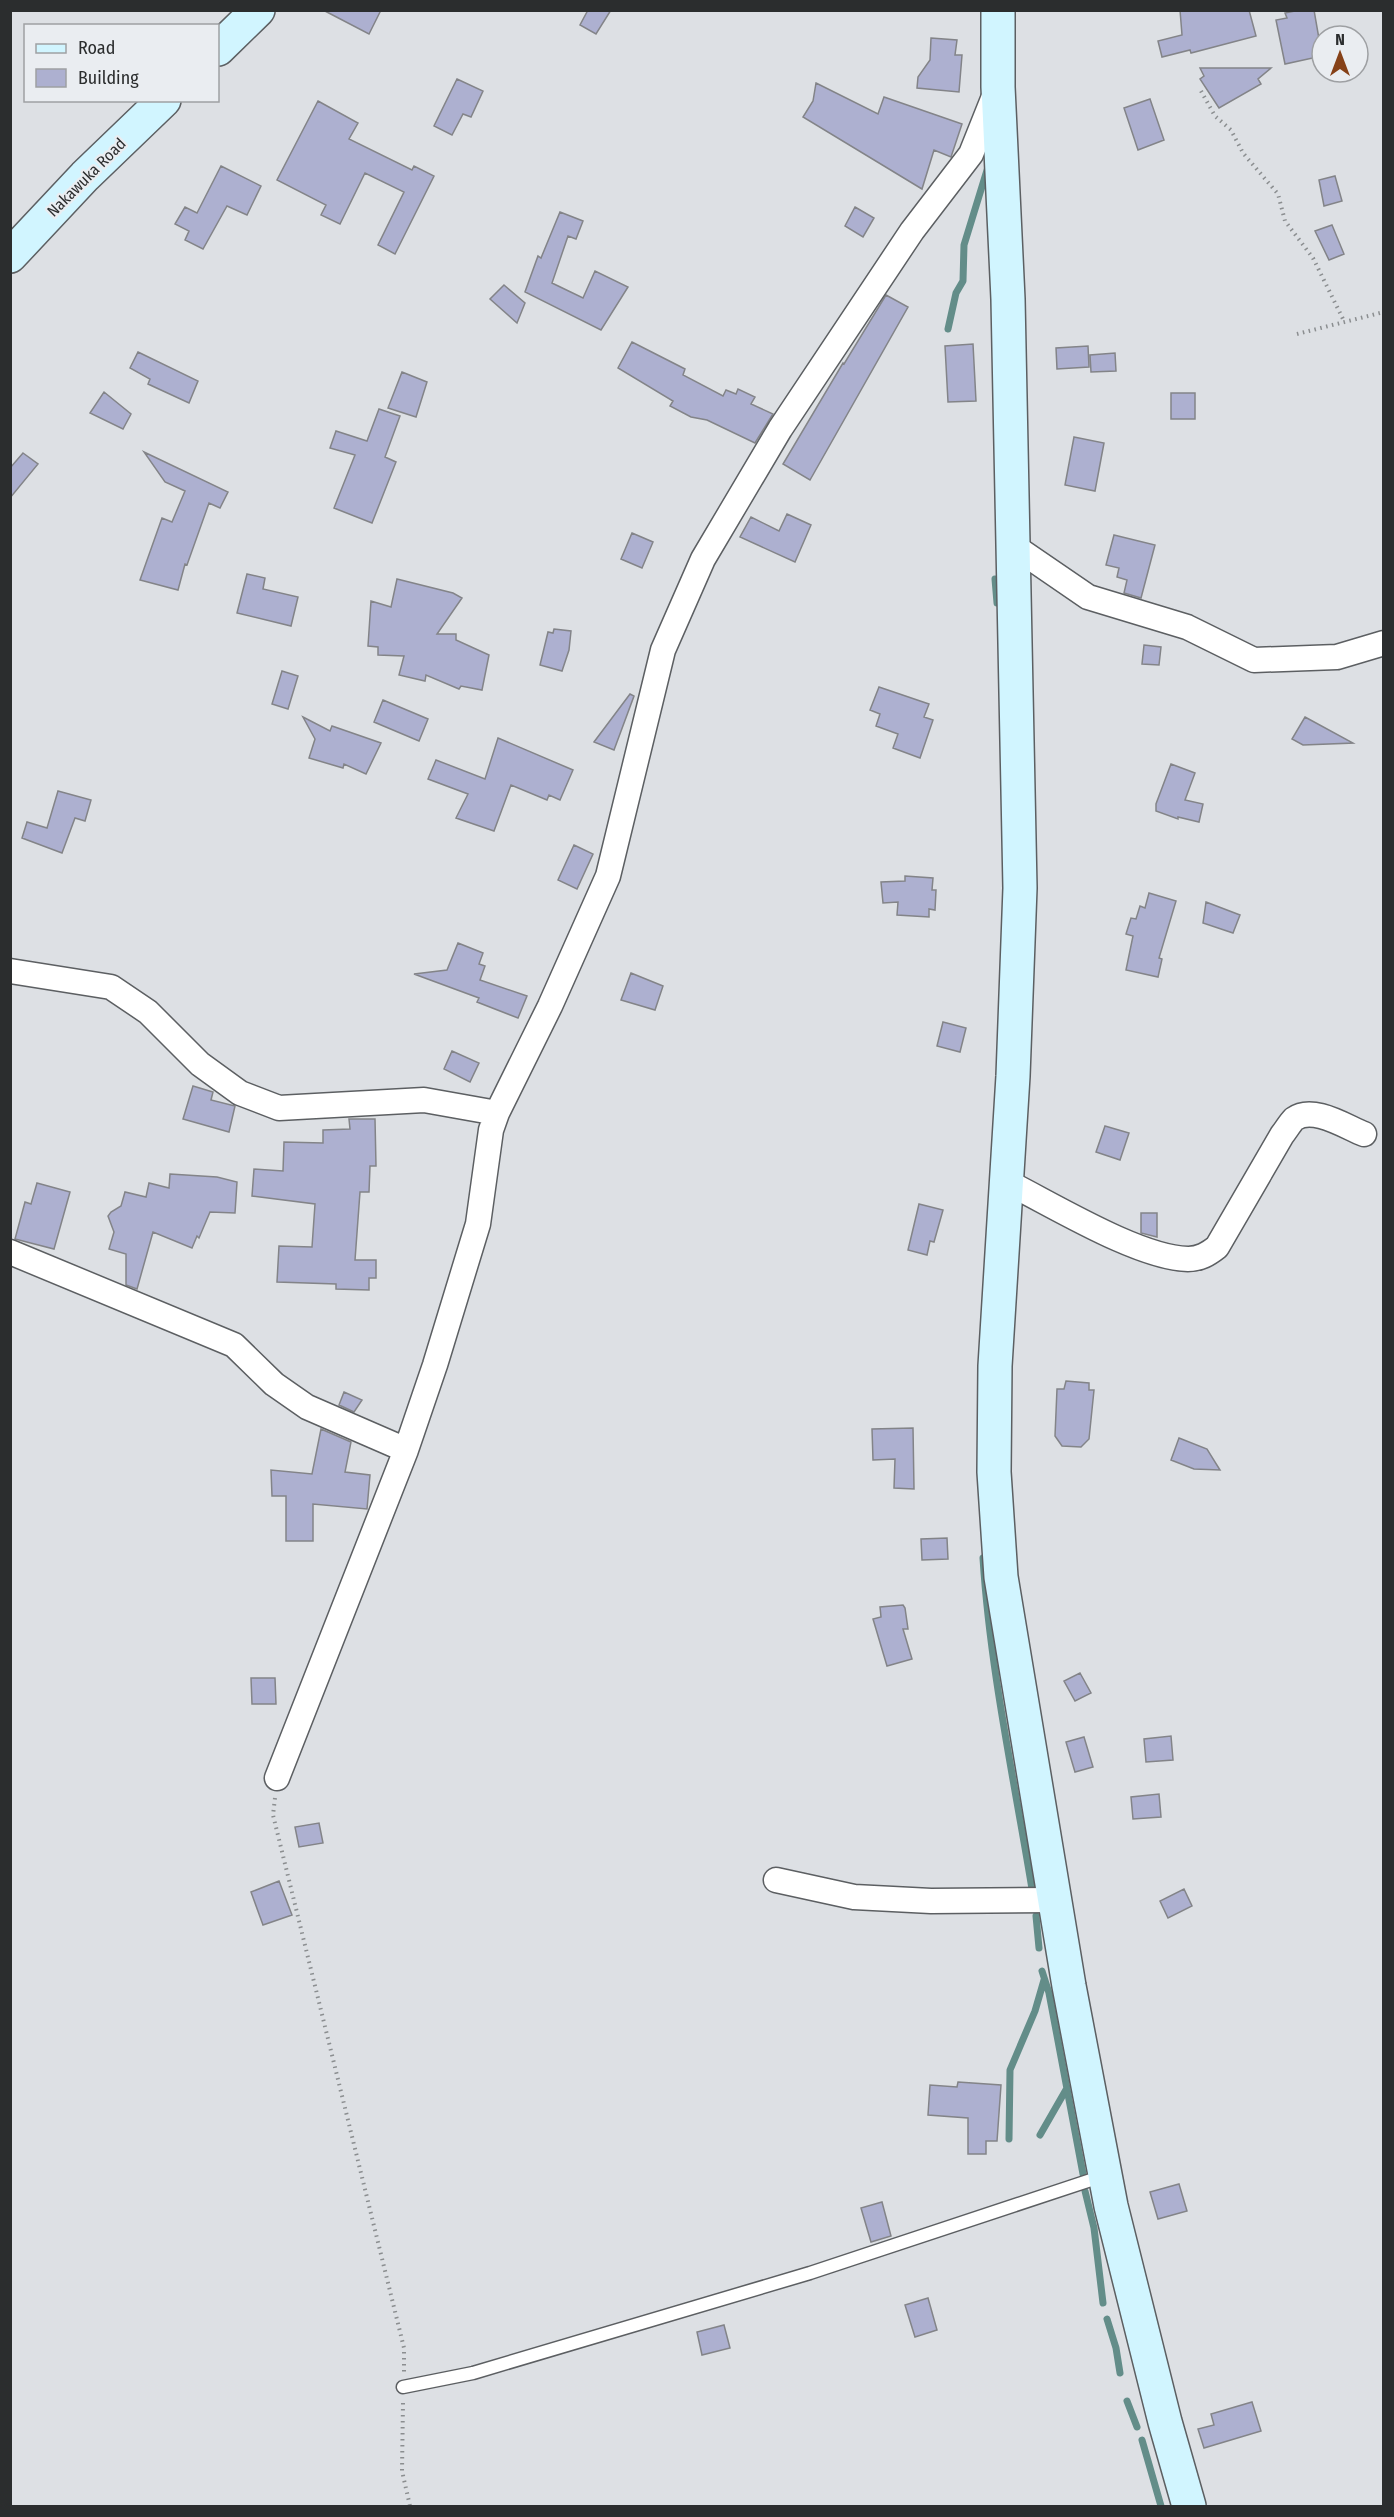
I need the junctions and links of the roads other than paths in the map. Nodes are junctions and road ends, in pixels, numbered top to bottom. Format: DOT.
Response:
graph roads {
  1 [pos="258,10"];
  2 [pos="998,10"];
  3 [pos="219,48"];
  4 [pos="998,87"];
  5 [pos="162,102"];
  6 [pos="10,256"];
  7 [pos="1012,545"];
  8 [pos="1383,643"];
  9 [pos="10,971"];
  10 [pos="497,1113"];
  11 [pos="1364,1134"];
  12 [pos="1007,1182"];
  13 [pos="10,1252"];
  14 [pos="406,1450"];
  15 [pos="277,1778"];
  16 [pos="776,1880"];
  17 [pos="1054,1900"];
  18 [pos="1105,2175"];
  19 [pos="403,2387"];
  20 [pos="1189,2506"];
  1 -- 3 [label="street"];
  2 -- 4 [label="street"];
  4 -- 7 [label="street"];
  4 -- 10 [label="street"];
  5 -- 6 [label="street, Nakawuka Road"];
  7 -- 8 [label="street"];
  7 -- 12 [label="street"];
  9 -- 10 [label="street"];
  10 -- 14 [label="street"];
  11 -- 12 [label="street"];
  12 -- 17 [label="street"];
  13 -- 14 [label="street"];
  14 -- 15 [label="street"];
  16 -- 17 [label="street"];
  17 -- 18 [label="street"];
  18 -- 19 [label="lane"];
  18 -- 20 [label="street"];
}
